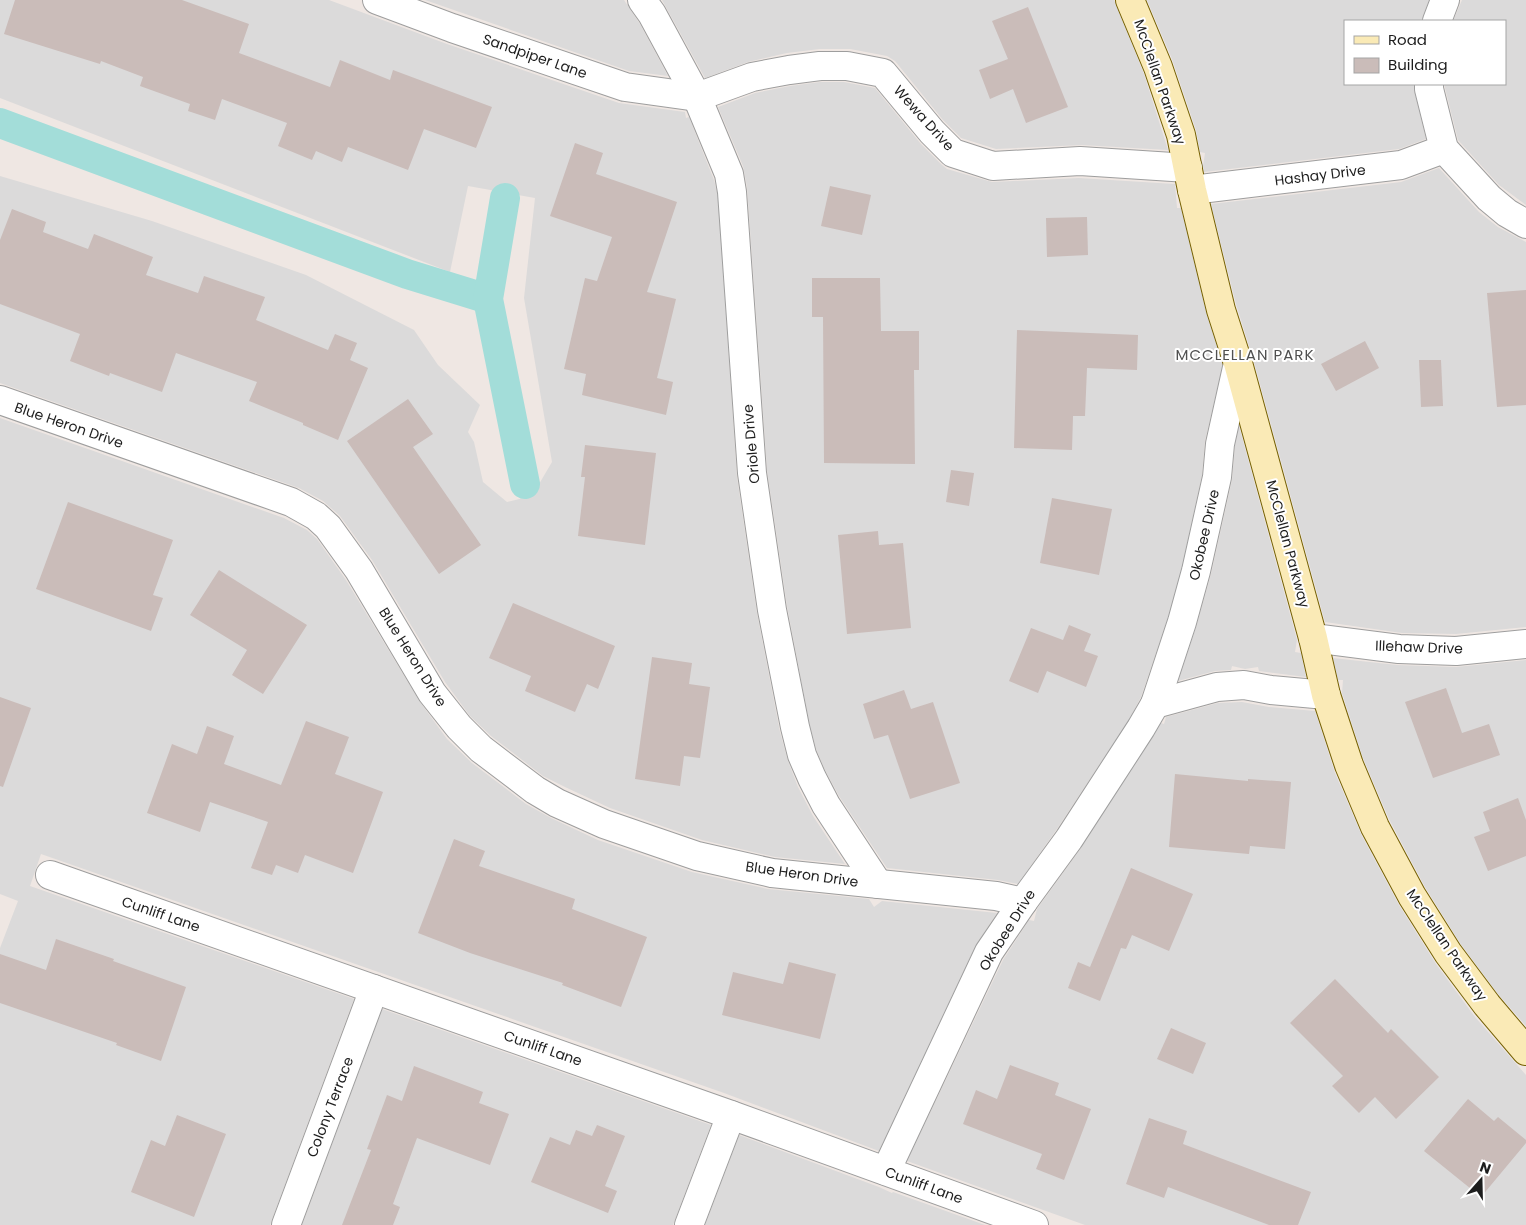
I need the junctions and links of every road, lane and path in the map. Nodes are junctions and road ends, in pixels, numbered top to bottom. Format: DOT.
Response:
graph roads {
  1 [pos="377,0"];
  2 [pos="642,0"];
  3 [pos="1130,0"];
  4 [pos="1446,0"];
  5 [pos="1437,20"];
  6 [pos="1429,85"];
  7 [pos="697,97"];
  8 [pos="1444,149"];
  9 [pos="1190,179"];
  10 [pos="1526,224"];
  11 [pos="1238,363"];
  12 [pos="0,400"];
  13 [pos="1313,638"];
  14 [pos="1526,644"];
  15 [pos="1326,695"];
  16 [pos="1155,704"];
  17 [pos="50,875"];
  18 [pos="878,884"];
  19 [pos="1023,902"];
  20 [pos="374,989"];
  21 [pos="1526,1051"];
  22 [pos="731,1114"];
  23 [pos="886,1171"];
  24 [pos="286,1225"];
  25 [pos="689,1225"];
  26 [pos="1034,1225"];
  1 -- 7 [label="street, Sandpiper Lane"];
  2 -- 7 [label="street, Oriole Drive"];
  3 -- 9 [label="street, McClellan Parkway"];
  4 -- 5 [label="street"];
  6 -- 8 [label="street"];
  7 -- 9 [label="street, Wewa Drive"];
  7 -- 18 [label="street, Oriole Drive"];
  8 -- 9 [label="street, Hashay Drive"];
  8 -- 10 [label="street"];
  9 -- 11 [label="street, McClellan Parkway"];
  11 -- 13 [label="street, McClellan Parkway"];
  11 -- 16 [label="street, Okobee Drive"];
  12 -- 18 [label="street, Blue Heron Drive"];
  13 -- 14 [label="street, Illehaw Drive"];
  13 -- 15 [label="street, McClellan Parkway"];
  15 -- 16 [label="street"];
  15 -- 21 [label="street, McClellan Parkway"];
  16 -- 19 [label="street, Okobee Drive"];
  17 -- 20 [label="street, Cunliff Lane"];
  18 -- 19 [label="street, Blue Heron Drive"];
  19 -- 23 [label="street, Okobee Drive"];
  20 -- 22 [label="street, Cunliff Lane"];
  20 -- 24 [label="street, Colony Terrace"];
  22 -- 23 [label="street, Cunliff Lane"];
  22 -- 25 [label="street"];
  23 -- 26 [label="street, Cunliff Lane"];
}
